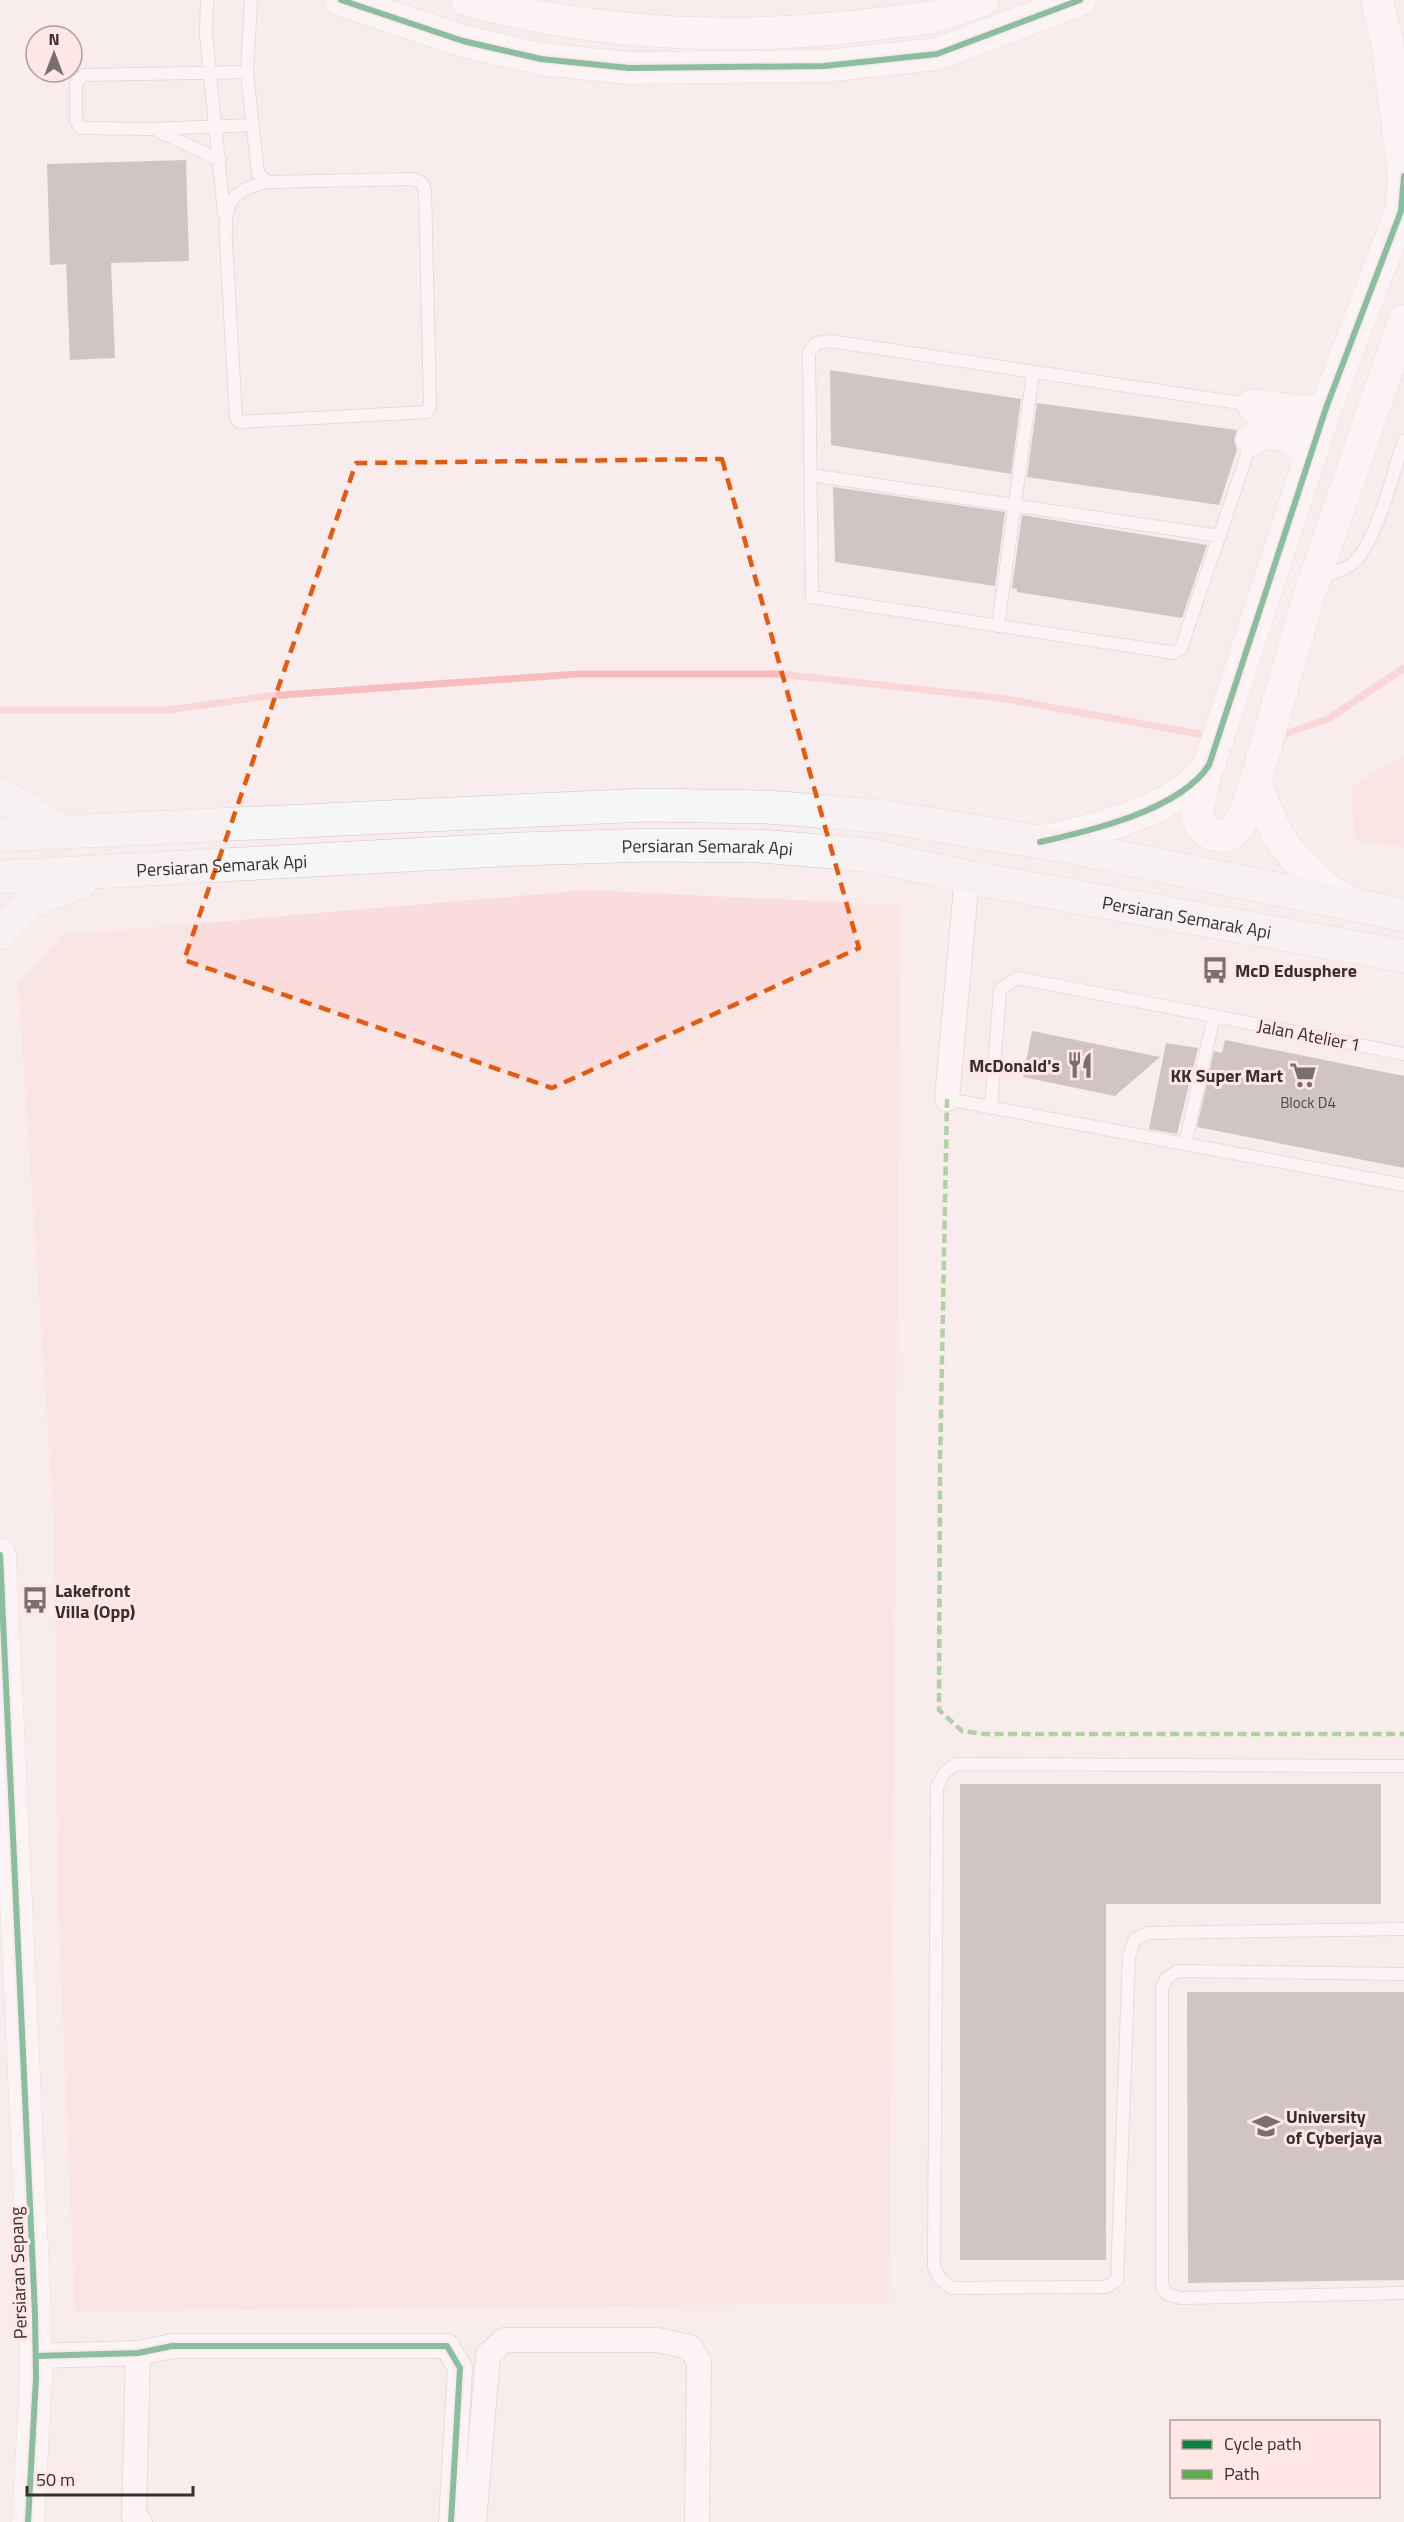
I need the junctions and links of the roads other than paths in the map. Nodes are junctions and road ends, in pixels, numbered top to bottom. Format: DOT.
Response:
graph roads {
  1 [pos="207,0"];
  2 [pos="251,0"];
  3 [pos="342,0"];
  4 [pos="467,0"];
  5 [pos="983,0"];
  6 [pos="1080,0"];
  7 [pos="1377,0"];
  8 [pos="403,9"];
  9 [pos="248,72"];
  10 [pos="210,74"];
  11 [pos="253,125"];
  12 [pos="216,126"];
  13 [pos="151,129"];
  14 [pos="220,160"];
  15 [pos="1404,176"];
  16 [pos="267,182"];
  17 [pos="224,213"];
  18 [pos="1404,321"];
  19 [pos="1033,372"];
  20 [pos="1253,405"];
  21 [pos="1326,408"];
  22 [pos="1252,440"];
  23 [pos="1404,440"];
  24 [pos="1309,459"];
  25 [pos="811,475"];
  26 [pos="1015,504"];
  27 [pos="1220,536"];
  28 [pos="1316,577"];
  29 [pos="998,626"];
  30 [pos="1206,770"];
  31 [pos="1256,783"];
  32 [pos="0,794"];
  33 [pos="64,832"];
  34 [pos="0,834"];
  35 [pos="1040,842"];
  36 [pos="108,872"];
  37 [pos="0,877"];
  38 [pos="967,877"];
  39 [pos="1351,904"];
  40 [pos="1404,915"];
  41 [pos="0,933"];
  42 [pos="1403,957"];
  43 [pos="1214,1016"];
  44 [pos="1404,1054"];
  45 [pos="947,1099"];
  46 [pos="991,1108"];
  47 [pos="1185,1143"];
  48 [pos="1404,1185"];
  49 [pos="0,1555"];
  50 [pos="3,1657"];
  51 [pos="4,1701"];
  52 [pos="1404,1766"];
  53 [pos="1404,1929"];
  54 [pos="1404,1974"];
  55 [pos="1404,2293"];
  56 [pos="138,2352"];
  57 [pos="36,2356"];
  58 [pos="28,2522"];
  59 [pos="140,2522"];
  60 [pos="451,2522"];
  61 [pos="474,2522"];
  62 [pos="697,2522"];
  1 -- 10 [label="lane"];
  2 -- 9 [label="lane"];
  3 -- 8 [label="street"];
  4 -- 5 [label="street"];
  6 -- 8 [label="street"];
  7 -- 15 [label="street"];
  9 -- 10 [label="lane"];
  9 -- 11 [label="lane"];
  10 -- 12 [label="lane"];
  10 -- 13 [label="lane"];
  11 -- 12 [label="lane"];
  11 -- 16 [label="lane"];
  12 -- 13 [label="lane"];
  12 -- 14 [label="lane"];
  13 -- 14 [label="lane"];
  14 -- 17 [label="lane"];
  15 -- 21 [label="street"];
  16 -- 17 [label="lane"];
  16 -- 17 [label="lane"];
  18 -- 28 [label="street"];
  19 -- 20 [label="lane"];
  19 -- 25 [label="lane"];
  19 -- 26 [label="lane"];
  20 -- 21 [label="street"];
  20 -- 22 [label="lane"];
  21 -- 24 [label="street"];
  22 -- 24 [label="street"];
  22 -- 27 [label="lane"];
  23 -- 28 [label="lane"];
  24 -- 30 [label="street"];
  25 -- 26 [label="lane"];
  25 -- 29 [label="lane"];
  26 -- 27 [label="lane"];
  26 -- 29 [label="lane"];
  27 -- 29 [label="lane"];
  28 -- 31 [label="street"];
  30 -- 31 [label="street"];
  30 -- 35 [label="street"];
  31 -- 39 [label="street"];
  32 -- 33 [label="main road"];
  33 -- 34 [label="main road"];
  33 -- 35 [label="main road"];
  35 -- 39 [label="main road"];
  36 -- 37 [label="main road, Persiaran Semarak Api"];
  36 -- 38 [label="main road, Persiaran Semarak Api"];
  36 -- 41 [label="main road"];
  38 -- 42 [label="main road, Persiaran Semarak Api"];
  38 -- 45 [label="street"];
  39 -- 40 [label="main road"];
  43 -- 44 [label="lane, Jalan Atelier 1"];
  43 -- 46 [label="lane, Jalan Atelier 1"];
  43 -- 47 [label="lane"];
  45 -- 46 [label="lane"];
  46 -- 47 [label="lane"];
  47 -- 48 [label="lane"];
  49 -- 50 [label="street, Persiaran Sepang"];
  50 -- 51 [label="street, Persiaran Sepang"];
  51 -- 57 [label="street, Persiaran Sepang"];
  52 -- 53 [label="lane"];
  54 -- 55 [label="lane"];
  56 -- 57 [label="street"];
  56 -- 59 [label="street"];
  56 -- 60 [label="street"];
  57 -- 58 [label="street, Persiaran Sepang"];
  61 -- 62 [label="street"];
}
